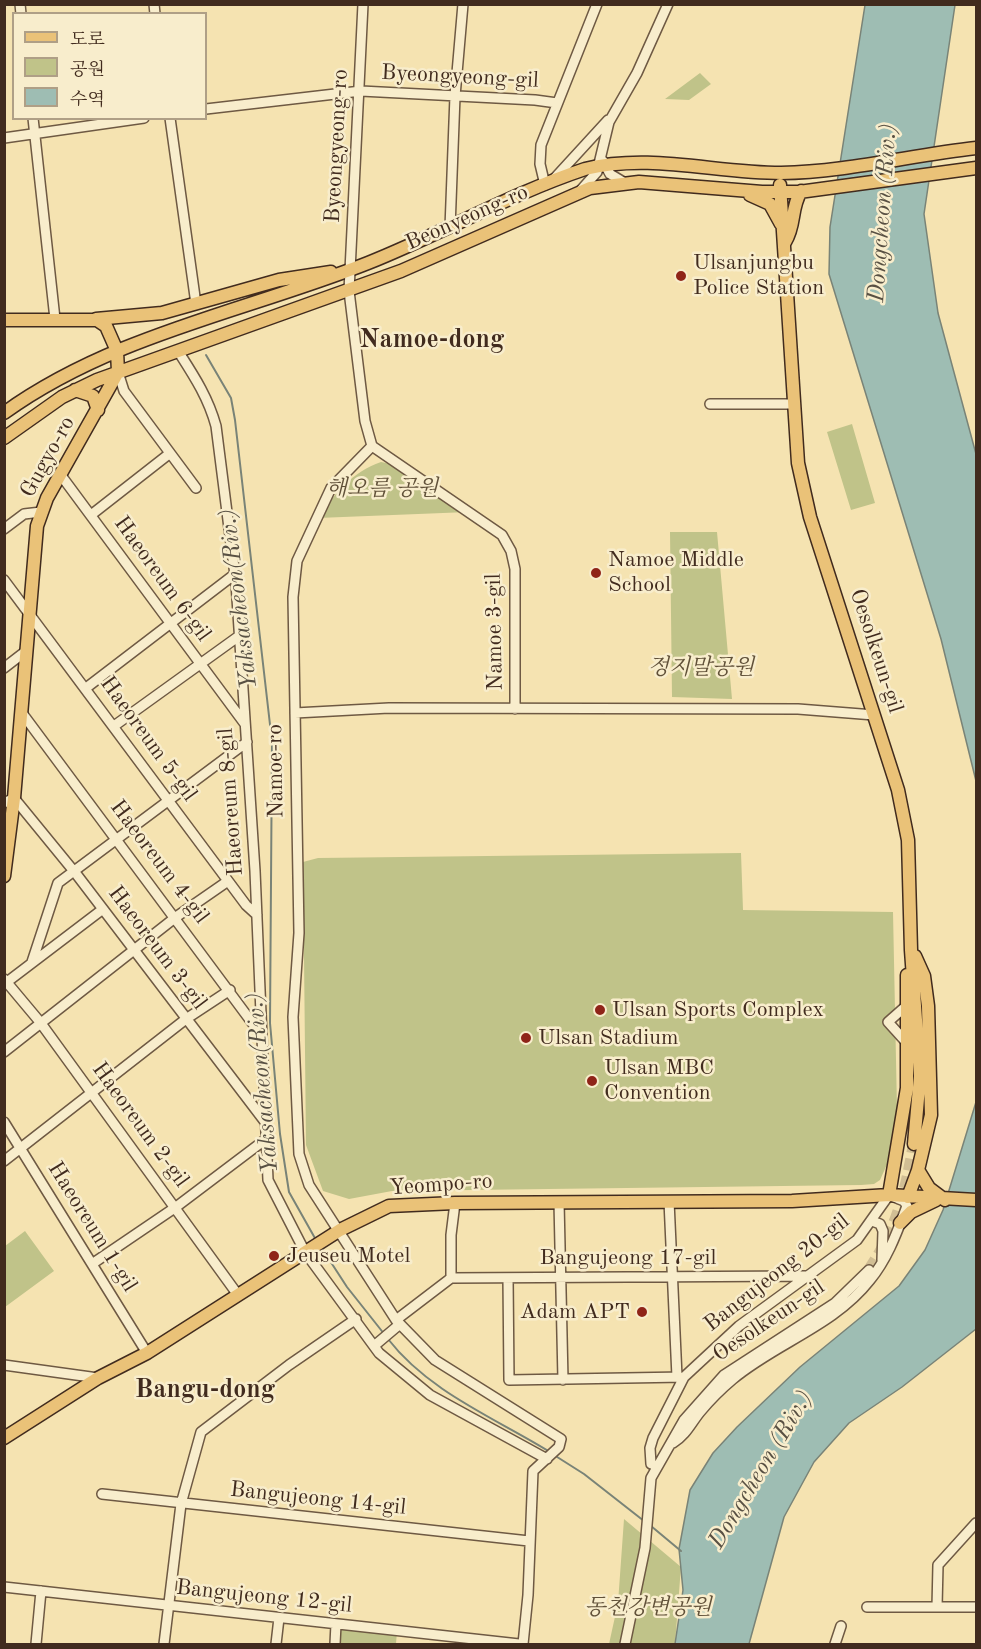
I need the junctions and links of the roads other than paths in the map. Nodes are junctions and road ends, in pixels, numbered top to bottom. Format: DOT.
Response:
graph roads {
  1 [pos="363,4"];
  2 [pos="463,4"];
  3 [pos="597,4"];
  4 [pos="668,4"];
  5 [pos="361,91"];
  6 [pos="455,96"];
  7 [pos="557,103"];
  8 [pos="207,109"];
  9 [pos="616,111"];
  10 [pos="33,120"];
  11 [pos="130,120"];
  12 [pos="170,120"];
  13 [pos="35,134"];
  14 [pos="4,138"];
  15 [pos="976,147"];
  16 [pos="602,161"];
  17 [pos="976,168"];
  18 [pos="782,172"];
  19 [pos="548,183"];
  20 [pos="625,183"];
  21 [pos="741,190"];
  22 [pos="800,191"];
  23 [pos="780,192"];
  24 [pos="575,193"];
  25 [pos="450,228"];
  26 [pos="783,228"];
  27 [pos="784,243"];
  28 [pos="350,270"];
  29 [pos="350,291"];
  30 [pos="196,304"];
  31 [pos="55,319"];
  32 [pos="90,319"];
  33 [pos="4,320"];
  34 [pos="117,351"];
  35 [pos="178,351"];
  36 [pos="118,372"];
  37 [pos="75,390"];
  38 [pos="710,404"];
  39 [pos="793,404"];
  40 [pos="98,410"];
  41 [pos="4,413"];
  42 [pos="4,438"];
  43 [pos="372,446"];
  44 [pos="169,454"];
  45 [pos="60,474"];
  46 [pos="196,488"];
  47 [pos="41,512"];
  48 [pos="91,515"];
  49 [pos="4,529"];
  50 [pos="235,574"];
  51 [pos="4,580"];
  52 [pos="9,595"];
  53 [pos="29,613"];
  54 [pos="172,625"];
  55 [pos="239,636"];
  56 [pos="26,651"];
  57 [pos="200,663"];
  58 [pos="4,668"];
  59 [pos="86,688"];
  60 [pos="515,709"];
  61 [pos="295,712"];
  62 [pos="22,713"];
  63 [pos="874,715"];
  64 [pos="245,724"];
  65 [pos="114,726"];
  66 [pos="247,742"];
  67 [pos="8,799"];
  68 [pos="169,801"];
  69 [pos="118,840"];
  70 [pos="75,872"];
  71 [pos="4,876"];
  72 [pos="228,881"];
  73 [pos="103,909"];
  74 [pos="257,915"];
  75 [pos="176,917"];
  76 [pos="911,950"];
  77 [pos="135,951"];
  78 [pos="32,962"];
  79 [pos="6,980"];
  80 [pos="230,990"];
  81 [pos="905,1007"];
  82 [pos="186,1019"];
  83 [pos="40,1022"];
  84 [pos="262,1036"];
  85 [pos="907,1043"];
  86 [pos="4,1052"];
  87 [pos="92,1093"];
  88 [pos="4,1122"];
  89 [pos="266,1123"];
  90 [pos="266,1139"];
  91 [pos="914,1144"];
  92 [pos="21,1149"];
  93 [pos="896,1159"];
  94 [pos="4,1161"];
  95 [pos="919,1163"];
  96 [pos="889,1195"];
  97 [pos="872,1196"];
  98 [pos="908,1197"];
  99 [pos="942,1199"];
  100 [pos="976,1200"];
  101 [pos="669,1201"];
  102 [pos="559,1202"];
  103 [pos="455,1203"];
  104 [pos="176,1207"];
  105 [pos="872,1221"];
  106 [pos="900,1223"];
  107 [pos="340,1230"];
  108 [pos="305,1252"];
  109 [pos="882,1262"];
  110 [pos="92,1264"];
  111 [pos="869,1270"];
  112 [pos="806,1276"];
  113 [pos="671,1277"];
  114 [pos="451,1278"];
  115 [pos="508,1278"];
  116 [pos="561,1278"];
  117 [pos="238,1295"];
  118 [pos="356,1319"];
  119 [pos="398,1322"];
  120 [pos="374,1346"];
  121 [pos="147,1353"];
  122 [pos="4,1365"];
  123 [pos="681,1377"];
  124 [pos="98,1378"];
  125 [pos="563,1380"];
  126 [pos="4,1438"];
  127 [pos="673,1443"];
  128 [pos="547,1459"];
  129 [pos="651,1464"];
  130 [pos="102,1494"];
  131 [pos="180,1504"];
  132 [pos="976,1523"];
  133 [pos="529,1541"];
  134 [pos="4,1587"];
  135 [pos="41,1591"];
  136 [pos="169,1606"];
  137 [pos="867,1607"];
  138 [pos="937,1607"];
  139 [pos="976,1607"];
  140 [pos="279,1618"];
  141 [pos="336,1624"];
  142 [pos="841,1626"];
  143 [pos="36,1644"];
  144 [pos="164,1644"];
  145 [pos="276,1644"];
  146 [pos="335,1644"];
  147 [pos="521,1644"];
  148 [pos="625,1644"];
  149 [pos="835,1644"];
  1 -- 5 [label="street, Byeongyeong-ro"];
  2 -- 6 [label="street"];
  3 -- 7 [label="street"];
  4 -- 9 [label="street"];
  5 -- 6 [label="street, Byeongyeong-gil"];
  5 -- 8 [label="street, Byeongyeong-gil"];
  5 -- 28 [label="street, Byeongyeong-ro"];
  6 -- 7 [label="street, Byeongyeong-gil"];
  6 -- 25 [label="street"];
  7 -- 19 [label="street"];
  9 -- 16 [label="street"];
  9 -- 19 [label="street"];
  10 -- 13 [label="street"];
  11 -- 13 [label="street"];
  12 -- 30 [label="street"];
  13 -- 14 [label="street"];
  13 -- 31 [label="street"];
  15 -- 18 [label="main road, Beonyeong-ro"];
  16 -- 18 [label="main road, Beonyeong-ro"];
  16 -- 19 [label="main road, Beonyeong-ro"];
  16 -- 20 [label="street"];
  16 -- 24 [label="street"];
  17 -- 22 [label="main road, Beonyeong-ro"];
  18 -- 23 [label="main road, Oesolkeun-gil"];
  19 -- 25 [label="main road, Beonyeong-ro"];
  20 -- 21 [label="main road, Beonyeong-ro"];
  20 -- 24 [label="main road, Beonyeong-ro"];
  21 -- 23 [label="main road, Beonyeong-ro"];
  21 -- 26 [label="main road"];
  22 -- 23 [label="main road, Beonyeong-ro"];
  22 -- 27 [label="main road"];
  23 -- 26 [label="main road, Oesolkeun-gil"];
  24 -- 29 [label="main road, Beonyeong-ro"];
  25 -- 28 [label="main road, Beonyeong-ro"];
  26 -- 27 [label="main road, Oesolkeun-gil"];
  27 -- 39 [label="main road, Oesolkeun-gil"];
  28 -- 29 [label="street, Byeongyeong-ro"];
  28 -- 30 [label="main road"];
  28 -- 34 [label="main road, Beonyeong-ro"];
  29 -- 35 [label="main road, Beonyeong-ro"];
  29 -- 43 [label="street"];
  30 -- 32 [label="main road"];
  31 -- 32 [label="main road"];
  31 -- 33 [label="main road"];
  32 -- 34 [label="main road"];
  34 -- 36 [label="main road"];
  34 -- 41 [label="main road, Beonyeong-ro"];
  35 -- 36 [label="main road, Beonyeong-ro"];
  35 -- 50 [label="street, Haeoreum 8-gil"];
  36 -- 37 [label="main road, Beonyeong-ro"];
  36 -- 40 [label="main road, Gugyo-ro"];
  36 -- 44 [label="street"];
  37 -- 40 [label="main road"];
  37 -- 42 [label="main road, Beonyeong-ro"];
  38 -- 39 [label="street"];
  39 -- 63 [label="main road, Oesolkeun-gil"];
  40 -- 45 [label="main road, Gugyo-ro"];
  43 -- 60 [label="street, Namoe 3-gil"];
  43 -- 61 [label="street, Namoe-ro"];
  44 -- 46 [label="street"];
  44 -- 48 [label="street, Haeoreum 6-gil"];
  45 -- 47 [label="main road, Gugyo-ro"];
  45 -- 48 [label="street, Haeoreum 6-gil"];
  47 -- 49 [label="street"];
  47 -- 53 [label="main road, Gugyo-ro"];
  48 -- 54 [label="street, Haeoreum 6-gil"];
  50 -- 54 [label="street"];
  50 -- 55 [label="street, Haeoreum 8-gil"];
  51 -- 52 [label="street, Haeoreum 5-gil"];
  52 -- 53 [label="street, Haeoreum 5-gil"];
  53 -- 56 [label="main road, Gugyo-ro"];
  53 -- 59 [label="street, Haeoreum 5-gil"];
  54 -- 57 [label="street, Haeoreum 6-gil"];
  54 -- 59 [label="street"];
  55 -- 57 [label="street"];
  55 -- 64 [label="street, Haeoreum 8-gil"];
  56 -- 58 [label="street"];
  56 -- 62 [label="main road, Gugyo-ro"];
  57 -- 64 [label="street, Haeoreum 6-gil"];
  57 -- 65 [label="street"];
  59 -- 65 [label="street, Haeoreum 5-gil"];
  60 -- 61 [label="street"];
  60 -- 63 [label="street, Namoe 3-gil"];
  61 -- 107 [label="street, Namoe-ro"];
  62 -- 67 [label="main road, Gugyo-ro"];
  62 -- 69 [label="street, Haeoreum 4-gil"];
  63 -- 76 [label="main road, Oesolkeun-gil"];
  64 -- 66 [label="street, Haeoreum 8-gil"];
  65 -- 68 [label="street, Haeoreum 5-gil"];
  66 -- 68 [label="street"];
  66 -- 74 [label="street, Haeoreum 8-gil"];
  67 -- 70 [label="street, Haeoreum 3-gil"];
  67 -- 71 [label="main road, Gugyo-ro"];
  68 -- 69 [label="street"];
  68 -- 72 [label="street, Haeoreum 5-gil"];
  69 -- 70 [label="street"];
  69 -- 75 [label="street, Haeoreum 4-gil"];
  70 -- 73 [label="street, Haeoreum 3-gil"];
  70 -- 78 [label="street"];
  72 -- 74 [label="street, Haeoreum 5-gil"];
  72 -- 75 [label="street"];
  73 -- 77 [label="street, Haeoreum 3-gil"];
  73 -- 78 [label="street, Haeoreum 2-gil"];
  74 -- 84 [label="street, Haeoreum 8-gil"];
  75 -- 77 [label="street"];
  75 -- 80 [label="street, Haeoreum 4-gil"];
  76 -- 81 [label="main road"];
  76 -- 91 [label="main road, Oesolkeun-gil"];
  76 -- 95 [label="main road"];
  77 -- 82 [label="street, Haeoreum 3-gil"];
  77 -- 83 [label="street"];
  78 -- 79 [label="street, Haeoreum 2-gil"];
  79 -- 83 [label="street, Haeoreum 2-gil"];
  80 -- 82 [label="street"];
  80 -- 84 [label="street, Haeoreum 4-gil"];
  81 -- 85 [label="main road"];
  81 -- 85 [label="street"];
  82 -- 87 [label="street"];
  82 -- 89 [label="street, Haeoreum 3-gil"];
  83 -- 86 [label="street"];
  83 -- 87 [label="street, Haeoreum 2-gil"];
  84 -- 89 [label="street, Haeoreum 8-gil"];
  85 -- 93 [label="main road"];
  87 -- 92 [label="street"];
  87 -- 104 [label="street, Haeoreum 2-gil"];
  88 -- 92 [label="street, Haeoreum 1-gil"];
  89 -- 90 [label="street, Haeoreum 8-gil"];
  90 -- 104 [label="street"];
  90 -- 108 [label="street, Haeoreum 8-gil"];
  92 -- 94 [label="street"];
  92 -- 110 [label="street, Haeoreum 1-gil"];
  93 -- 95 [label="main road"];
  93 -- 96 [label="main road"];
  93 -- 97 [label="main road"];
  95 -- 98 [label="main road"];
  95 -- 99 [label="main road"];
  96 -- 97 [label="main road, Yeompo-ro"];
  96 -- 98 [label="main road, Yeompo-ro"];
  96 -- 105 [label="street, Bangujeong 20-gil"];
  96 -- 106 [label="street"];
  97 -- 101 [label="main road, Yeompo-ro"];
  98 -- 99 [label="main road, Yeompo-ro"];
  99 -- 100 [label="main road, Yeompo-ro"];
  99 -- 106 [label="main road"];
  101 -- 102 [label="main road, Yeompo-ro"];
  101 -- 113 [label="street"];
  102 -- 103 [label="main road, Yeompo-ro"];
  102 -- 116 [label="street"];
  103 -- 107 [label="main road, Yeompo-ro"];
  103 -- 114 [label="street"];
  104 -- 110 [label="street"];
  104 -- 117 [label="street, Haeoreum 2-gil"];
  105 -- 109 [label="street"];
  105 -- 112 [label="street, Bangujeong 20-gil"];
  106 -- 109 [label="street"];
  107 -- 108 [label="main road, Yeompo-ro"];
  107 -- 119 [label="street, Namoe-ro"];
  108 -- 117 [label="main road, Yeompo-ro"];
  108 -- 118 [label="street, Haeoreum 8-gil"];
  109 -- 127 [label="street"];
  110 -- 121 [label="street, Haeoreum 1-gil"];
  111 -- 127 [label="street, Oesolkeun-gil"];
  112 -- 113 [label="street, Bangujeong 17-gil"];
  112 -- 123 [label="street, Bangujeong 20-gil"];
  113 -- 116 [label="street, Bangujeong 17-gil"];
  113 -- 123 [label="street"];
  114 -- 115 [label="street, Bangujeong 17-gil"];
  114 -- 119 [label="street"];
  115 -- 116 [label="street, Bangujeong 17-gil"];
  115 -- 125 [label="street"];
  116 -- 125 [label="street"];
  117 -- 121 [label="main road, Yeompo-ro"];
  118 -- 120 [label="street, Haeoreum 8-gil"];
  118 -- 131 [label="street"];
  119 -- 120 [label="street"];
  119 -- 128 [label="street, Namoe-ro"];
  120 -- 128 [label="street, Haeoreum 8-gil"];
  121 -- 124 [label="main road, Yeompo-ro"];
  122 -- 124 [label="street"];
  123 -- 125 [label="street"];
  123 -- 129 [label="street, Bangujeong 20-gil"];
  124 -- 126 [label="main road, Yeompo-ro"];
  127 -- 148 [label="street, Oesolkeun-gil"];
  128 -- 133 [label="street"];
  130 -- 131 [label="street, Bangujeong 14-gil"];
  131 -- 133 [label="street, Bangujeong 14-gil"];
  131 -- 136 [label="street"];
  132 -- 138 [label="street"];
  133 -- 147 [label="street"];
  134 -- 135 [label="street, Bangujeong 12-gil"];
  135 -- 136 [label="street, Bangujeong 12-gil"];
  135 -- 143 [label="street"];
  136 -- 140 [label="street, Bangujeong 12-gil"];
  136 -- 144 [label="street"];
  137 -- 138 [label="street"];
  138 -- 139 [label="street"];
  140 -- 141 [label="street, Bangujeong 12-gil"];
  140 -- 145 [label="street"];
  141 -- 146 [label="street"];
  141 -- 147 [label="street, Bangujeong 12-gil"];
  142 -- 149 [label="street"];
}
